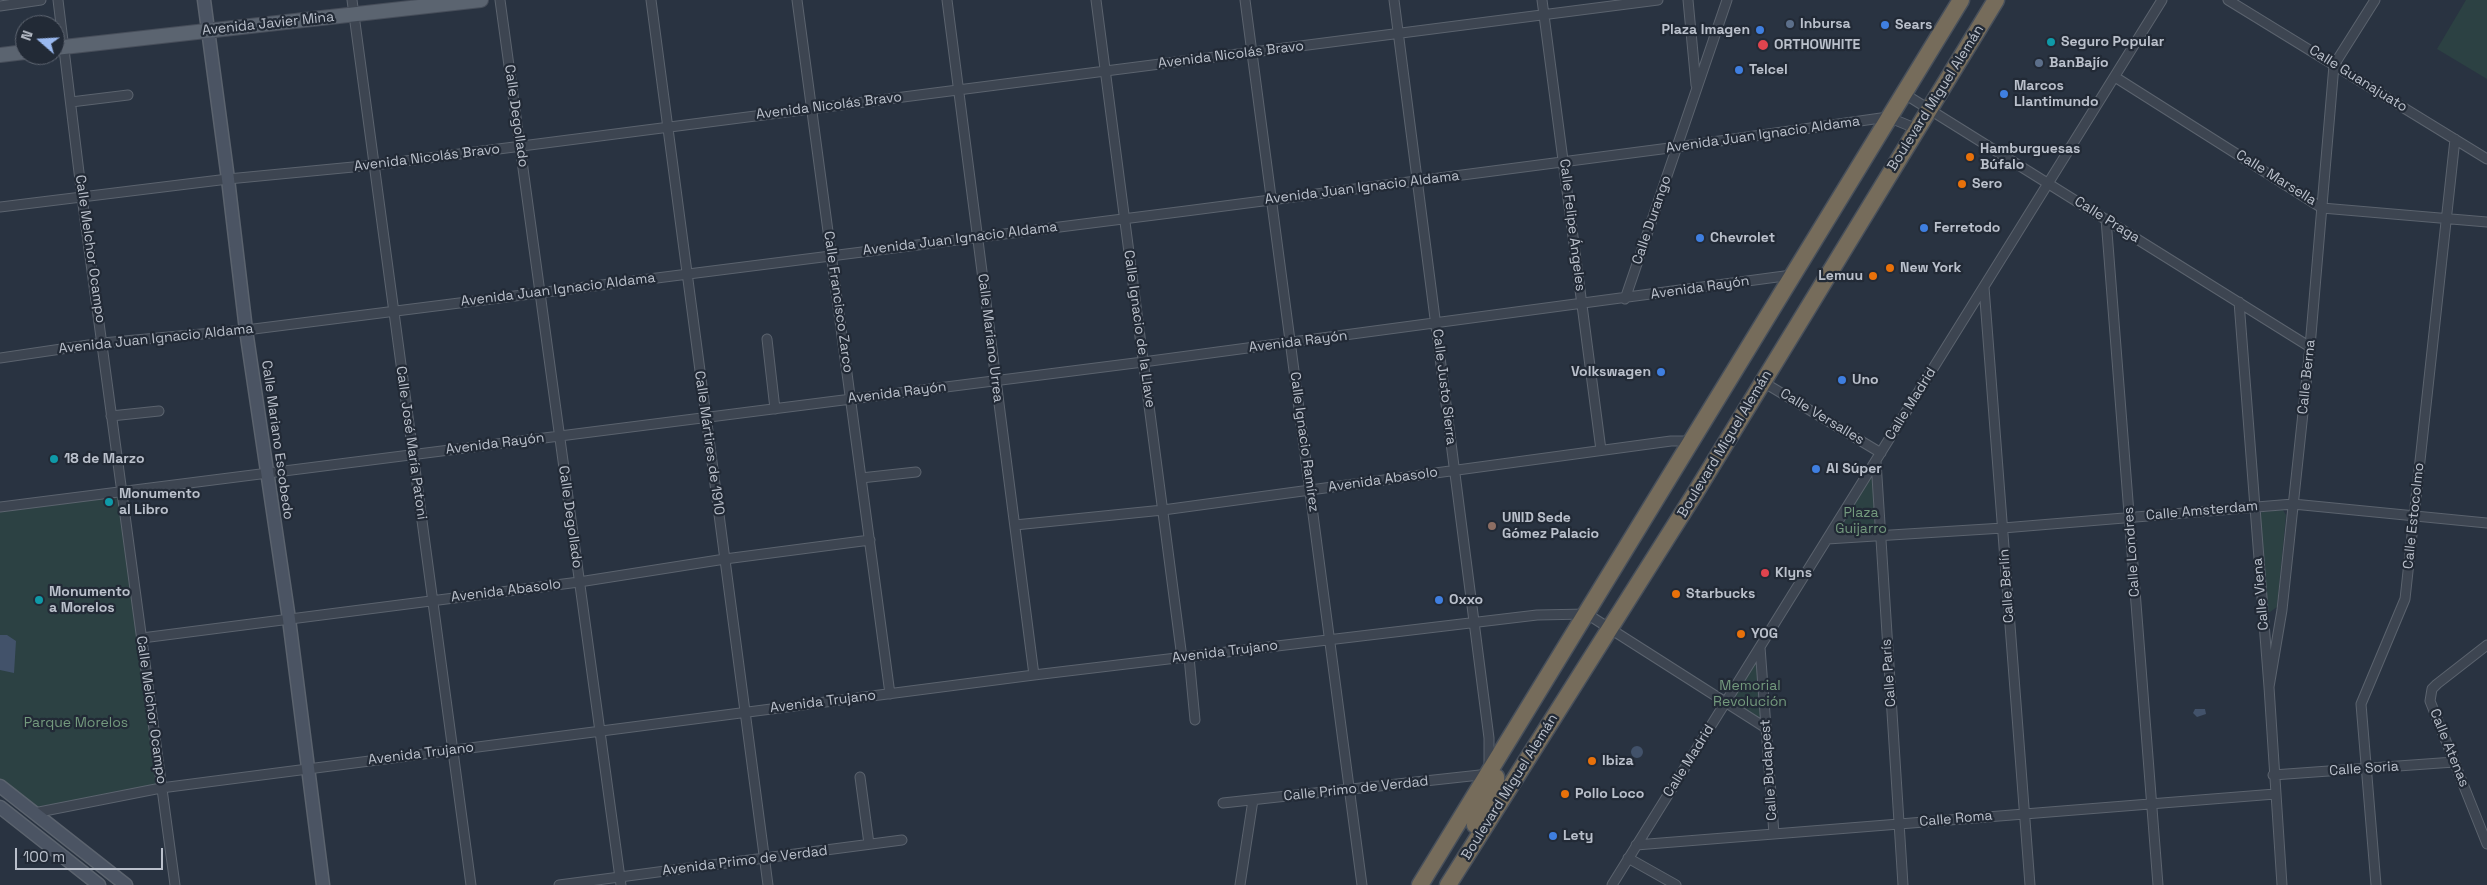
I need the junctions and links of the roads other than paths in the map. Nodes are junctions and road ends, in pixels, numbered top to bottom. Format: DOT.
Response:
graph roads {
  1 [pos="41,0"];
  2 [pos="58,0"];
  3 [pos="204,0"];
  4 [pos="352,0"];
  5 [pos="482,0"];
  6 [pos="500,0"];
  7 [pos="651,0"];
  8 [pos="798,0"];
  9 [pos="947,0"];
  10 [pos="1096,0"];
  11 [pos="1245,0"];
  12 [pos="1394,0"];
  13 [pos="1542,0"];
  14 [pos="1658,0"];
  15 [pos="1688,0"];
  16 [pos="1727,0"];
  17 [pos="1961,0"];
  18 [pos="1996,0"];
  19 [pos="2162,0"];
  20 [pos="2228,0"];
  21 [pos="2375,0"];
  22 [pos="0,6"];
  23 [pos="59,15"];
  24 [pos="1544,15"];
  25 [pos="354,16"];
  26 [pos="208,30"];
  27 [pos="1398,33"];
  28 [pos="65,47"];
  29 [pos="1252,52"];
  30 [pos="15,53"];
  31 [pos="0,55"];
  32 [pos="63,65"];
  33 [pos="2334,65"];
  34 [pos="1105,71"];
  35 [pos="2114,77"];
  36 [pos="958,90"];
  37 [pos="1696,90"];
  38 [pos="1903,93"];
  39 [pos="128,95"];
  40 [pos="71,102"];
  41 [pos="812,109"];
  42 [pos="1929,109"];
  43 [pos="1888,117"];
  44 [pos="668,127"];
  45 [pos="1917,129"];
  46 [pos="2455,139"];
  47 [pos="520,146"];
  48 [pos="1677,147"];
  49 [pos="2487,159"];
  50 [pos="1563,162"];
  51 [pos="374,165"];
  52 [pos="228,179"];
  53 [pos="1417,181"];
  54 [pos="2048,183"];
  55 [pos="82,197"];
  56 [pos="1271,199"];
  57 [pos="0,207"];
  58 [pos="2322,208"];
  59 [pos="1124,218"];
  60 [pos="2106,219"];
  61 [pos="2446,219"];
  62 [pos="2487,222"];
  63 [pos="978,237"];
  64 [pos="832,255"];
  65 [pos="687,274"];
  66 [pos="1793,275"];
  67 [pos="1984,287"];
  68 [pos="540,292"];
  69 [pos="1625,299"];
  70 [pos="2239,302"];
  71 [pos="1582,304"];
  72 [pos="393,311"];
  73 [pos="1436,324"];
  74 [pos="246,330"];
  75 [pos="766,339"];
  76 [pos="102,343"];
  77 [pos="1290,343"];
  78 [pos="2310,347"];
  79 [pos="0,358"];
  80 [pos="1143,362"];
  81 [pos="996,381"];
  82 [pos="1763,382"];
  83 [pos="851,399"];
  84 [pos="775,409"];
  85 [pos="159,411"];
  86 [pos="112,416"];
  87 [pos="706,417"];
  88 [pos="559,436"];
  89 [pos="1692,441"];
  90 [pos="1601,450"];
  91 [pos="413,455"];
  92 [pos="1878,457"];
  93 [pos="1455,470"];
  94 [pos="916,472"];
  95 [pos="267,473"];
  96 [pos="861,478"];
  97 [pos="121,490"];
  98 [pos="1310,490"];
  99 [pos="2293,504"];
  100 [pos="0,506"];
  101 [pos="2255,507"];
  102 [pos="1163,510"];
  103 [pos="2414,516"];
  104 [pos="2130,518"];
  105 [pos="2487,523"];
  106 [pos="1015,525"];
  107 [pos="2003,528"];
  108 [pos="1880,536"];
  109 [pos="1827,539"];
  110 [pos="870,540"];
  111 [pos="725,559"];
  112 [pos="579,582"];
  113 [pos="432,601"];
  114 [pos="1587,614"];
  115 [pos="288,619"];
  116 [pos="1474,623"];
  117 [pos="1611,629"];
  118 [pos="142,638"];
  119 [pos="1330,640"];
  120 [pos="2487,646"];
  121 [pos="1760,647"];
  122 [pos="1186,657"];
  123 [pos="1034,675"];
  124 [pos="2269,687"];
  125 [pos="890,694"];
  126 [pos="1726,701"];
  127 [pos="745,712"];
  128 [pos="1195,720"];
  129 [pos="1766,728"];
  130 [pos="600,731"];
  131 [pos="453,750"];
  132 [pos="2454,762"];
  133 [pos="308,769"];
  134 [pos="2366,769"];
  135 [pos="1489,774"];
  136 [pos="2273,775"];
  137 [pos="860,777"];
  138 [pos="0,786"];
  139 [pos="161,788"];
  140 [pos="1349,789"];
  141 [pos="2275,794"];
  142 [pos="1253,800"];
  143 [pos="1223,803"];
  144 [pos="2152,804"];
  145 [pos="0,807"];
  146 [pos="34,813"];
  147 [pos="2025,814"];
  148 [pos="1898,824"];
  149 [pos="1774,834"];
  150 [pos="902,840"];
  151 [pos="869,844"];
  152 [pos="2487,844"];
  153 [pos="1636,845"];
  154 [pos="1469,852"];
  155 [pos="764,858"];
  156 [pos="1628,858"];
  157 [pos="621,881"];
  158 [pos="98,885"];
  159 [pos="126,885"];
  160 [pos="175,885"];
  161 [pos="323,885"];
  162 [pos="471,885"];
  163 [pos="559,885"];
  164 [pos="768,885"];
  165 [pos="1240,885"];
  166 [pos="1362,885"];
  167 [pos="1420,885"];
  168 [pos="1448,885"];
  169 [pos="1612,885"];
  170 [pos="1676,885"];
  171 [pos="1903,885"];
  172 [pos="2030,885"];
  173 [pos="2158,885"];
  174 [pos="2282,885"];
  175 [pos="2376,885"];
  1 -- 22 [label="street"];
  2 -- 23 [label="street, Calle Melchor Ocampo"];
  3 -- 26 [label="main road, Calle Mariano Escobedo"];
  4 -- 25 [label="street, Calle José María Patoni"];
  5 -- 25 [label="main road, Avenida Javier Mina"];
  6 -- 47 [label="street, Calle Degollado"];
  7 -- 44 [label="street, Calle Mártires de 1910"];
  8 -- 41 [label="street, Calle Francisco Zarco"];
  9 -- 36 [label="street, Calle Mariano Urrea"];
  10 -- 34 [label="street, Calle Ignacio de la Llave"];
  11 -- 29 [label="street, Calle Ignacio Ramírez"];
  12 -- 27 [label="street, Calle Justo Sierra"];
  13 -- 24 [label="street, Calle Felipe Ángeles"];
  14 -- 24 [label="street, Avenida Nicolás Bravo"];
  15 -- 37 [label="street"];
  16 -- 37 [label="street, Calle Durango"];
  17 -- 38 [label="highway, Boulevard Miguel Alemán"];
  18 -- 42 [label="highway, Boulevard Miguel Alemán"];
  19 -- 35 [label="street, Calle Madrid"];
  20 -- 33 [label="street, Calle Guanajuato"];
  21 -- 33 [label="street"];
  24 -- 27 [label="street, Avenida Nicolás Bravo"];
  24 -- 50 [label="street, Calle Felipe Ángeles"];
  25 -- 26 [label="main road, Avenida Javier Mina"];
  25 -- 51 [label="street, Calle José María Patoni"];
  26 -- 28 [label="main road, Avenida Javier Mina"];
  26 -- 52 [label="main road, Calle Mariano Escobedo"];
  27 -- 29 [label="street, Avenida Nicolás Bravo"];
  27 -- 53 [label="street, Calle Justo Sierra"];
  29 -- 34 [label="street, Avenida Nicolás Bravo"];
  29 -- 56 [label="street, Calle Ignacio Ramírez"];
  30 -- 31 [label="main road"];
  32 -- 40 [label="street, Calle Melchor Ocampo"];
  33 -- 46 [label="street, Calle Guanajuato"];
  33 -- 58 [label="street, Calle Berna"];
  34 -- 36 [label="street, Avenida Nicolás Bravo"];
  34 -- 59 [label="street, Calle Ignacio de la Llave"];
  35 -- 54 [label="street, Calle Madrid"];
  35 -- 58 [label="street, Calle Marsella"];
  36 -- 41 [label="street, Avenida Nicolás Bravo"];
  36 -- 63 [label="street, Calle Mariano Urrea"];
  37 -- 48 [label="street, Calle Durango"];
  38 -- 42 [label="street, Calle Praga"];
  38 -- 43 [label="highway, Boulevard Miguel Alemán"];
  39 -- 40 [label="street"];
  40 -- 55 [label="street, Calle Melchor Ocampo"];
  41 -- 44 [label="street, Avenida Nicolás Bravo"];
  41 -- 64 [label="street, Calle Francisco Zarco"];
  42 -- 45 [label="highway, Boulevard Miguel Alemán"];
  42 -- 54 [label="street, Calle Praga"];
  43 -- 45 [label="street"];
  43 -- 48 [label="street, Avenida Juan Ignacio Aldama"];
  43 -- 66 [label="highway, Boulevard Miguel Alemán"];
  44 -- 47 [label="street, Avenida Nicolás Bravo"];
  44 -- 65 [label="street, Calle Mártires de 1910"];
  45 -- 82 [label="highway, Boulevard Miguel Alemán"];
  46 -- 49 [label="street, Calle Guanajuato"];
  46 -- 61 [label="street, Calle Estocolmo"];
  47 -- 51 [label="street, Avenida Nicolás Bravo"];
  47 -- 68 [label="street, Calle Degollado"];
  48 -- 50 [label="street, Avenida Juan Ignacio Aldama"];
  48 -- 69 [label="street, Calle Durango"];
  50 -- 53 [label="street, Avenida Juan Ignacio Aldama"];
  50 -- 71 [label="street, Calle Felipe Ángeles"];
  51 -- 52 [label="street, Avenida Nicolás Bravo"];
  51 -- 72 [label="street, Calle José María Patoni"];
  52 -- 55 [label="street, Avenida Nicolás Bravo"];
  52 -- 74 [label="main road, Calle Mariano Escobedo"];
  53 -- 56 [label="street, Avenida Juan Ignacio Aldama"];
  53 -- 73 [label="street, Calle Justo Sierra"];
  54 -- 60 [label="street, Calle Praga"];
  54 -- 67 [label="street, Calle Madrid"];
  55 -- 57 [label="street, Avenida Nicolás Bravo"];
  55 -- 76 [label="street, Calle Melchor Ocampo"];
  56 -- 59 [label="street, Avenida Juan Ignacio Aldama"];
  56 -- 77 [label="street, Calle Ignacio Ramírez"];
  58 -- 61 [label="street, Calle Marsella"];
  58 -- 78 [label="street, Calle Berna"];
  59 -- 63 [label="street, Avenida Juan Ignacio Aldama"];
  59 -- 80 [label="street, Calle Ignacio de la Llave"];
  60 -- 70 [label="street, Calle Praga"];
  60 -- 104 [label="street, Calle Londres"];
  61 -- 62 [label="street, Calle Marsella"];
  61 -- 103 [label="street, Calle Estocolmo"];
  63 -- 64 [label="street, Avenida Juan Ignacio Aldama"];
  63 -- 81 [label="street, Calle Mariano Urrea"];
  64 -- 65 [label="street, Avenida Juan Ignacio Aldama"];
  64 -- 83 [label="street, Calle Francisco Zarco"];
  65 -- 68 [label="street, Avenida Juan Ignacio Aldama"];
  65 -- 87 [label="street, Calle Mártires de 1910"];
  66 -- 69 [label="street, Avenida Rayón"];
  66 -- 89 [label="highway, Boulevard Miguel Alemán"];
  67 -- 92 [label="street, Calle Madrid"];
  67 -- 107 [label="street, Calle Berlín"];
  68 -- 72 [label="street, Avenida Juan Ignacio Aldama"];
  68 -- 88 [label="street, Calle Degollado"];
  69 -- 71 [label="street, Avenida Rayón"];
  70 -- 78 [label="street, Calle Praga"];
  70 -- 101 [label="street, Calle Viena"];
  71 -- 73 [label="street, Avenida Rayón"];
  71 -- 90 [label="street, Calle Felipe Ángeles"];
  72 -- 74 [label="street, Avenida Juan Ignacio Aldama"];
  72 -- 91 [label="street, Calle José María Patoni"];
  73 -- 77 [label="street, Avenida Rayón"];
  73 -- 93 [label="street, Calle Justo Sierra"];
  74 -- 76 [label="street, Avenida Juan Ignacio Aldama"];
  74 -- 95 [label="main road, Calle Mariano Escobedo"];
  75 -- 84 [label="street"];
  76 -- 79 [label="street, Avenida Juan Ignacio Aldama"];
  76 -- 86 [label="street, Calle Melchor Ocampo"];
  77 -- 80 [label="street, Avenida Rayón"];
  77 -- 98 [label="street, Calle Ignacio Ramírez"];
  78 -- 99 [label="street, Calle Berna"];
  80 -- 81 [label="street, Avenida Rayón"];
  80 -- 102 [label="street, Calle Ignacio de la Llave"];
  81 -- 83 [label="street, Avenida Rayón"];
  81 -- 106 [label="street, Calle Mariano Urrea"];
  82 -- 92 [label="street, Calle Versalles"];
  82 -- 117 [label="highway, Boulevard Miguel Alemán"];
  83 -- 84 [label="street, Avenida Rayón"];
  83 -- 96 [label="street, Calle Francisco Zarco"];
  84 -- 87 [label="street, Avenida Rayón"];
  85 -- 86 [label="street"];
  86 -- 97 [label="street, Calle Melchor Ocampo"];
  87 -- 88 [label="street, Avenida Rayón"];
  87 -- 111 [label="street, Calle Mártires de 1910"];
  88 -- 91 [label="street, Avenida Rayón"];
  88 -- 112 [label="street, Calle Degollado"];
  89 -- 90 [label="street, Avenida Abasolo"];
  89 -- 114 [label="highway, Boulevard Miguel Alemán"];
  90 -- 93 [label="street, Avenida Abasolo"];
  91 -- 95 [label="street, Avenida Rayón"];
  91 -- 113 [label="street, Calle José María Patoni"];
  92 -- 108 [label="street, Calle París"];
  92 -- 109 [label="street, Calle Madrid"];
  93 -- 98 [label="street, Avenida Abasolo"];
  93 -- 116 [label="street, Calle Justo Sierra"];
  94 -- 96 [label="street"];
  95 -- 97 [label="street, Avenida Rayón"];
  95 -- 115 [label="main road, Calle Mariano Escobedo"];
  96 -- 110 [label="street, Calle Francisco Zarco"];
  97 -- 100 [label="street, Avenida Rayón"];
  97 -- 118 [label="street, Calle Melchor Ocampo"];
  98 -- 102 [label="street, Avenida Abasolo"];
  98 -- 119 [label="street, Calle Ignacio Ramírez"];
  99 -- 101 [label="street, Calle Amsterdam"];
  99 -- 103 [label="street, Calle Amsterdam"];
  99 -- 124 [label="street, Calle Berna"];
  101 -- 104 [label="street, Calle Amsterdam"];
  101 -- 124 [label="street, Calle Viena"];
  102 -- 106 [label="street, Avenida Abasolo"];
  102 -- 122 [label="street, Calle Ignacio de la Llave"];
  103 -- 105 [label="street, Calle Amsterdam"];
  103 -- 134 [label="street, Calle Estocolmo"];
  104 -- 107 [label="street, Calle Amsterdam"];
  104 -- 144 [label="street, Calle Londres"];
  106 -- 123 [label="street, Calle Mariano Urrea"];
  107 -- 108 [label="street, Calle Amsterdam"];
  107 -- 147 [label="street, Calle Berlín"];
  108 -- 109 [label="street, Calle Amsterdam"];
  108 -- 148 [label="street, Calle París"];
  109 -- 121 [label="street, Calle Madrid"];
  110 -- 111 [label="street, Avenida Abasolo"];
  110 -- 125 [label="street, Calle Francisco Zarco"];
  111 -- 112 [label="street, Avenida Abasolo"];
  111 -- 127 [label="street, Calle Mártires de 1910"];
  112 -- 113 [label="street, Avenida Abasolo"];
  112 -- 130 [label="street, Calle Degollado"];
  113 -- 115 [label="street, Avenida Abasolo"];
  113 -- 131 [label="street, Calle José María Patoni"];
  114 -- 116 [label="street, Avenida Trujano"];
  114 -- 117 [label="street"];
  114 -- 135 [label="highway, Boulevard Miguel Alemán"];
  115 -- 118 [label="street, Avenida Abasolo"];
  115 -- 133 [label="main road, Calle Mariano Escobedo"];
  116 -- 119 [label="street, Avenida Trujano"];
  116 -- 135 [label="street, Calle Justo Sierra"];
  117 -- 126 [label="street"];
  117 -- 154 [label="highway, Boulevard Miguel Alemán"];
  118 -- 139 [label="street, Calle Melchor Ocampo"];
  119 -- 122 [label="street, Avenida Trujano"];
  119 -- 140 [label="street, Calle Ignacio Ramírez"];
  120 -- 132 [label="street, Calle Atenas"];
  121 -- 126 [label="street, Calle Madrid"];
  121 -- 129 [label="street, Calle Budapest"];
  122 -- 123 [label="street, Avenida Trujano"];
  122 -- 128 [label="street, Calle Ignacio de la Llave"];
  123 -- 125 [label="street, Avenida Trujano"];
  124 -- 136 [label="street, Calle Viena"];
  125 -- 127 [label="street, Avenida Trujano"];
  126 -- 129 [label="street"];
  126 -- 153 [label="street, Calle Madrid"];
  127 -- 130 [label="street, Avenida Trujano"];
  127 -- 155 [label="street, Calle Mártires de 1910"];
  129 -- 149 [label="street, Calle Budapest"];
  130 -- 131 [label="street, Avenida Trujano"];
  130 -- 157 [label="street, Calle Degollado"];
  131 -- 133 [label="street, Avenida Trujano"];
  131 -- 162 [label="street, Calle José María Patoni"];
  132 -- 134 [label="street, Calle Soria"];
  132 -- 152 [label="street, Calle Atenas"];
  133 -- 139 [label="street, Avenida Trujano"];
  133 -- 161 [label="main road, Calle Mariano Escobedo"];
  134 -- 136 [label="street, Calle Soria"];
  134 -- 175 [label="street, Calle Estocolmo"];
  135 -- 140 [label="street, Calle Primo de Verdad"];
  135 -- 154 [label="highway"];
  135 -- 167 [label="highway, Boulevard Miguel Alemán"];
  136 -- 141 [label="street, Calle Viena"];
  137 -- 151 [label="street"];
  138 -- 146 [label="main road"];
  139 -- 146 [label="street, Avenida Trujano"];
  139 -- 160 [label="street, Calle Melchor Ocampo"];
  140 -- 142 [label="street, Calle Primo de Verdad"];
  140 -- 166 [label="street, Calle Ignacio Ramírez"];
  141 -- 144 [label="street, Calle Roma"];
  141 -- 174 [label="street, Calle Viena"];
  142 -- 143 [label="street, Calle Primo de Verdad"];
  142 -- 165 [label="street"];
  144 -- 147 [label="street, Calle Roma"];
  144 -- 173 [label="street, Calle Londres"];
  145 -- 158 [label="main road"];
  146 -- 159 [label="main road"];
  147 -- 148 [label="street, Calle Roma"];
  147 -- 172 [label="street, Calle Berlín"];
  148 -- 149 [label="street, Calle Roma"];
  148 -- 171 [label="street, Calle París"];
  149 -- 153 [label="street, Calle Roma"];
  150 -- 151 [label="street, Avenida Primo de Verdad"];
  151 -- 155 [label="street, Avenida Primo de Verdad"];
  153 -- 156 [label="street, Calle Madrid"];
  154 -- 168 [label="highway, Boulevard Miguel Alemán"];
  155 -- 157 [label="street, Avenida Primo de Verdad"];
  155 -- 164 [label="street, Calle Mártires de 1910"];
  156 -- 169 [label="street, Calle Madrid"];
  156 -- 170 [label="street"];
  157 -- 163 [label="street, Avenida Primo de Verdad"];
}
